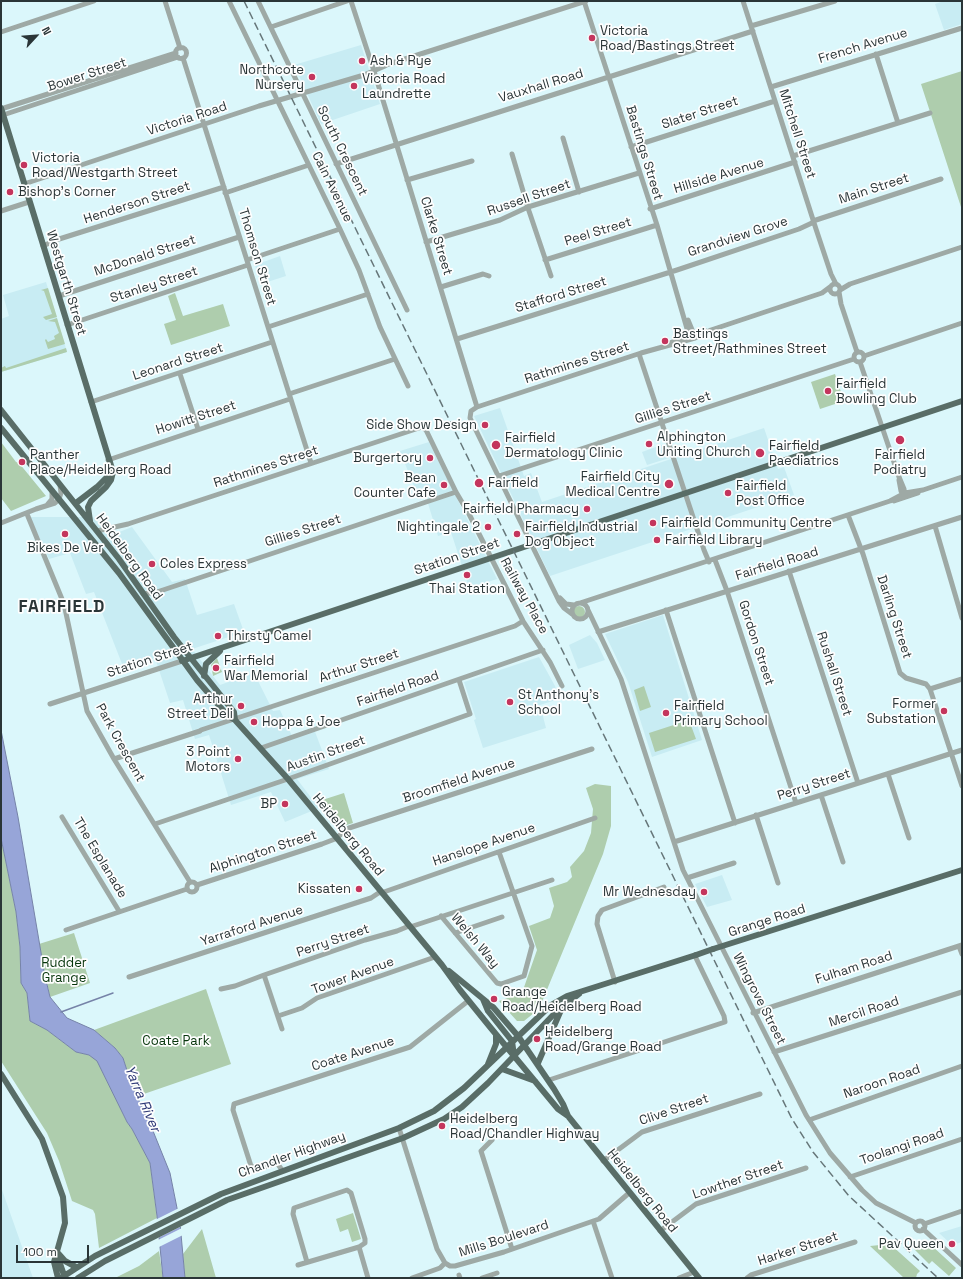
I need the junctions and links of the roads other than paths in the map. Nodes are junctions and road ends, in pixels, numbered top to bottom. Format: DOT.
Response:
graph roads {
  1 [pos="94,1"];
  2 [pos="165,1"];
  3 [pos="229,1"];
  4 [pos="258,1"];
  5 [pos="347,1"];
  6 [pos="351,1"];
  7 [pos="585,1"];
  8 [pos="743,1"];
  9 [pos="835,1"];
  10 [pos="271,27"];
  11 [pos="752,28"];
  12 [pos="962,28"];
  13 [pos="1,32"];
  14 [pos="180,48"];
  15 [pos="876,54"];
  16 [pos="179,56"];
  17 [pos="373,70"];
  18 [pos="609,77"];
  19 [pos="771,87"];
  20 [pos="302,94"];
  21 [pos="775,101"];
  22 [pos="278,102"];
  23 [pos="2,111"];
  24 [pos="930,113"];
  25 [pos="898,123"];
  26 [pos="205,125"];
  27 [pos="563,138"];
  28 [pos="396,143"];
  29 [pos="631,147"];
  30 [pos="512,154"];
  31 [pos="793,156"];
  32 [pos="472,160"];
  33 [pos="795,162"];
  34 [pos="336,164"];
  35 [pos="309,165"];
  36 [pos="639,172"];
  37 [pos="941,179"];
  38 [pos="407,180"];
  39 [pos="24,184"];
  40 [pos="224,187"];
  41 [pos="579,192"];
  42 [pos="225,193"];
  43 [pos="29,202"];
  44 [pos="528,207"];
  45 [pos="650,209"];
  46 [pos="1,211"];
  47 [pos="814,223"];
  48 [pos="656,225"];
  49 [pos="340,229"];
  50 [pos="239,237"];
  51 [pos="426,242"];
  52 [pos="43,244"];
  53 [pos="962,247"];
  54 [pos="247,260"];
  55 [pos="545,260"];
  56 [pos="248,265"];
  57 [pos="670,270"];
  58 [pos="489,276"];
  59 [pos="551,276"];
  60 [pos="441,287"];
  61 [pos="835,289"];
  62 [pos="368,294"];
  63 [pos="59,296"];
  64 [pos="407,310"];
  65 [pos="962,323"];
  66 [pos="67,325"];
  67 [pos="268,327"];
  68 [pos="692,336"];
  69 [pos="457,339"];
  70 [pos="272,342"];
  71 [pos="857,352"];
  72 [pos="639,354"];
  73 [pos="864,356"];
  74 [pos="394,359"];
  75 [pos="854,359"];
  76 [pos="860,362"];
  77 [pos="180,374"];
  78 [pos="408,386"];
  79 [pos="290,396"];
  80 [pos="962,401"];
  81 [pos="91,402"];
  82 [pos="477,407"];
  83 [pos="1,410"];
  84 [pos="661,423"];
  85 [pos="1,428"];
  86 [pos="882,428"];
  87 [pos="198,429"];
  88 [pos="426,430"];
  89 [pos="109,462"];
  90 [pos="312,463"];
  91 [pos="52,474"];
  92 [pos="498,476"];
  93 [pos="962,477"];
  94 [pos="44,480"];
  95 [pos="60,484"];
  96 [pos="99,489"];
  97 [pos="52,490"];
  98 [pos="456,492"];
  99 [pos="685,494"];
  100 [pos="904,495"];
  101 [pos="59,499"];
  102 [pos="76,503"];
  103 [pos="46,505"];
  104 [pos="26,514"];
  105 [pos="850,515"];
  106 [pos="962,517"];
  107 [pos="90,521"];
  108 [pos="79,522"];
  109 [pos="1,523"];
  110 [pos="935,526"];
  111 [pos="112,529"];
  112 [pos="97,531"];
  113 [pos="104,540"];
  114 [pos="532,544"];
  115 [pos="861,549"];
  116 [pos="491,557"];
  117 [pos="717,559"];
  118 [pos="707,562"];
  119 [pos="789,572"];
  120 [pos="728,590"];
  121 [pos="157,592"];
  122 [pos="143,594"];
  123 [pos="558,596"];
  124 [pos="599,597"];
  125 [pos="149,602"];
  126 [pos="580,603"];
  127 [pos="574,605"];
  128 [pos="588,609"];
  129 [pos="666,610"];
  130 [pos="572,614"];
  131 [pos="962,618"];
  132 [pos="583,619"];
  133 [pos="523,621"];
  134 [pos="598,632"];
  135 [pos="228,646"];
  136 [pos="543,650"];
  137 [pos="191,659"];
  138 [pos="182,661"];
  139 [pos="204,676"];
  140 [pos="962,678"];
  141 [pos="458,680"];
  142 [pos="562,686"];
  143 [pos="930,689"];
  144 [pos="82,693"];
  145 [pos="50,704"];
  146 [pos="235,720"];
  147 [pos="261,748"];
  148 [pos="592,749"];
  149 [pos="962,750"];
  150 [pos="952,754"];
  151 [pos="114,760"];
  152 [pos="888,774"];
  153 [pos="288,779"];
  154 [pos="858,783"];
  155 [pos="962,786"];
  156 [pos="821,795"];
  157 [pos="796,803"];
  158 [pos="756,816"];
  159 [pos="62,817"];
  160 [pos="595,818"];
  161 [pos="735,823"];
  162 [pos="155,824"];
  163 [pos="909,838"];
  164 [pos="335,839"];
  165 [pos="674,842"];
  166 [pos="499,852"];
  167 [pos="843,862"];
  168 [pos="734,863"];
  169 [pos="962,870"];
  170 [pos="687,878"];
  171 [pos="552,880"];
  172 [pos="190,882"];
  173 [pos="778,883"];
  174 [pos="197,885"];
  175 [pos="664,887"];
  176 [pos="187,889"];
  177 [pos="381,892"];
  178 [pos="514,893"];
  179 [pos="120,911"];
  180 [pos="441,916"];
  181 [pos="502,917"];
  182 [pos="409,926"];
  183 [pos="66,930"];
  184 [pos="455,933"];
  185 [pos="961,946"];
  186 [pos="720,947"];
  187 [pos="962,954"];
  188 [pos="696,955"];
  189 [pos="435,957"];
  190 [pos="442,965"];
  191 [pos="264,975"];
  192 [pos="129,977"];
  193 [pos="457,977"];
  194 [pos="615,982"];
  195 [pos="221,989"];
  196 [pos="962,992"];
  197 [pos="580,993"];
  198 [pos="482,998"];
  199 [pos="470,1000"];
  200 [pos="562,1006"];
  201 [pos="753,1012"];
  202 [pos="278,1016"];
  203 [pos="282,1029"];
  204 [pos="496,1035"];
  205 [pos="518,1036"];
  206 [pos="512,1041"];
  207 [pos="525,1044"];
  208 [pos="506,1047"];
  209 [pos="774,1052"];
  210 [pos="514,1056"];
  211 [pos="538,1063"];
  212 [pos="487,1066"];
  213 [pos="962,1066"];
  214 [pos="502,1069"];
  215 [pos="1,1074"];
  216 [pos="549,1080"];
  217 [pos="535,1081"];
  218 [pos="760,1094"];
  219 [pos="568,1116"];
  220 [pos="809,1120"];
  221 [pos="399,1128"];
  222 [pos="403,1138"];
  223 [pos="962,1139"];
  224 [pos="492,1140"];
  225 [pos="603,1161"];
  226 [pos="806,1168"];
  227 [pos="282,1170"];
  228 [pos="850,1177"];
  229 [pos="629,1193"];
  230 [pos="962,1211"];
  231 [pos="593,1221"];
  232 [pos="916,1223"];
  233 [pos="924,1227"];
  234 [pos="660,1231"];
  235 [pos="856,1242"];
  236 [pos="359,1246"];
  237 [pos="512,1249"];
  238 [pos="56,1252"];
  239 [pos="306,1262"];
  240 [pos="445,1263"];
  241 [pos="298,1265"];
  242 [pos="962,1265"];
  243 [pos="76,1267"];
  244 [pos="694,1272"];
  245 [pos="497,1273"];
  246 [pos="62,1277"];
  247 [pos="78,1278"];
  248 [pos="368,1278"];
  249 [pos="412,1278"];
  250 [pos="482,1278"];
  251 [pos="612,1278"];
  252 [pos="679,1278"];
  253 [pos="699,1278"];
  254 [pos="747,1278"];
  1 -- 13 [label="street"];
  2 -- 14 [label="street"];
  3 -- 22 [label="street, Cain Avenue"];
  4 -- 10 [label="street, South Crescent"];
  5 -- 10 [label="street"];
  6 -- 17 [label="street, Clarke Street"];
  7 -- 17 [label="street, Victoria Road"];
  7 -- 18 [label="street, Bastings Street"];
  8 -- 11 [label="street, Mitchell Street"];
  9 -- 11 [label="street, Vauxhall Road"];
  10 -- 20 [label="street, South Crescent"];
  11 -- 18 [label="street, Vauxhall Road"];
  11 -- 19 [label="street, Mitchell Street"];
  12 -- 15 [label="street, French Avenue"];
  14 -- 16 [label="street"];
  14 -- 16 [label="street, Thomson Street"];
  15 -- 19 [label="street, French Avenue"];
  15 -- 25 [label="street"];
  16 -- 23 [label="street, Bower Street"];
  16 -- 26 [label="street, Thomson Street"];
  17 -- 20 [label="street, Victoria Road"];
  17 -- 28 [label="street, Clarke Street"];
  18 -- 28 [label="street, Vauxhall Road"];
  18 -- 29 [label="street, Bastings Street"];
  19 -- 21 [label="street, Mitchell Street"];
  20 -- 22 [label="street, Victoria Road"];
  20 -- 34 [label="street, South Crescent"];
  21 -- 29 [label="street, Slater Street"];
  21 -- 31 [label="street, Mitchell Street"];
  22 -- 26 [label="street, Victoria Road"];
  22 -- 35 [label="street, Cain Avenue"];
  23 -- 39 [label="main road, Westgarth Street"];
  24 -- 25 [label="street"];
  25 -- 31 [label="street"];
  26 -- 39 [label="street, Victoria Road"];
  26 -- 40 [label="street, Thomson Street"];
  27 -- 41 [label="street"];
  28 -- 34 [label="street, Vauxhall Road"];
  28 -- 38 [label="street, Clarke Street"];
  29 -- 36 [label="street, Bastings Street"];
  30 -- 44 [label="street"];
  31 -- 33 [label="street, Mitchell Street"];
  32 -- 38 [label="street"];
  33 -- 45 [label="street, Hillside Avenue"];
  33 -- 47 [label="street, Mitchell Street"];
  34 -- 64 [label="street, South Crescent"];
  35 -- 42 [label="street"];
  35 -- 49 [label="street, Cain Avenue"];
  36 -- 41 [label="street, Russell Street"];
  36 -- 45 [label="street, Bastings Street"];
  37 -- 47 [label="street, Main Street"];
  38 -- 51 [label="street, Clarke Street"];
  39 -- 43 [label="main road, Westgarth Street"];
  40 -- 42 [label="street, Thomson Street"];
  40 -- 52 [label="street, Henderson Street"];
  41 -- 44 [label="street, Russell Street"];
  42 -- 50 [label="street, Thomson Street"];
  43 -- 46 [label="street"];
  43 -- 52 [label="main road, Westgarth Street"];
  44 -- 51 [label="street, Russell Street"];
  44 -- 55 [label="street"];
  45 -- 48 [label="street, Bastings Street"];
  47 -- 57 [label="street, Grandview Grove"];
  47 -- 61 [label="street, Mitchell Street"];
  48 -- 55 [label="street, Peel Street"];
  48 -- 57 [label="street, Bastings Street"];
  49 -- 54 [label="street"];
  49 -- 62 [label="street, Cain Avenue"];
  50 -- 54 [label="street, Thomson Street"];
  50 -- 63 [label="street, McDonald Street"];
  51 -- 60 [label="street, Clarke Street"];
  52 -- 63 [label="main road, Westgarth Street"];
  53 -- 61 [label="street, Rathmines Street"];
  54 -- 56 [label="street, Thomson Street"];
  55 -- 59 [label="street"];
  56 -- 66 [label="street, Stanley Street"];
  56 -- 67 [label="street, Thomson Street"];
  57 -- 68 [label="street, Bastings Street"];
  57 -- 69 [label="street, Stafford Street"];
  58 -- 60 [label="street"];
  60 -- 69 [label="street, Clarke Street"];
  61 -- 68 [label="street, Rathmines Street"];
  61 -- 71 [label="street, Mitchell Street"];
  62 -- 67 [label="street"];
  62 -- 74 [label="street, Cain Avenue"];
  63 -- 66 [label="main road, Westgarth Street"];
  65 -- 73 [label="street"];
  66 -- 81 [label="main road, Westgarth Street"];
  67 -- 70 [label="street, Thomson Street"];
  68 -- 72 [label="street, Rathmines Street"];
  69 -- 82 [label="street, Clarke Street"];
  70 -- 77 [label="street, Leonard Street"];
  70 -- 79 [label="street, Thomson Street"];
  71 -- 73 [label="street"];
  71 -- 75 [label="street"];
  72 -- 82 [label="street, Rathmines Street"];
  72 -- 84 [label="street"];
  73 -- 76 [label="street"];
  74 -- 78 [label="street, Cain Avenue"];
  74 -- 79 [label="street, Howitt Street"];
  75 -- 76 [label="street"];
  75 -- 84 [label="street, Gillies Street"];
  76 -- 86 [label="street"];
  77 -- 81 [label="street, Leonard Street"];
  77 -- 87 [label="street"];
  79 -- 87 [label="street, Howitt Street"];
  79 -- 90 [label="street, Thomson Street"];
  80 -- 86 [label="main road, Station Street"];
  81 -- 89 [label="main road, Westgarth Street"];
  82 -- 92 [label="street, Rathmines Street"];
  83 -- 91 [label="main road, Heidelberg Road"];
  84 -- 92 [label="street, Gillies Street"];
  84 -- 99 [label="street"];
  85 -- 94 [label="main road, Heidelberg Road"];
  86 -- 99 [label="main road, Station Street"];
  86 -- 100 [label="street"];
  87 -- 89 [label="street, Howitt Street"];
  88 -- 90 [label="street, Rathmines Street"];
  88 -- 98 [label="street, Railway Place"];
  89 -- 96 [label="main road"];
  90 -- 111 [label="street, Rathmines Street"];
  91 -- 94 [label="main road"];
  91 -- 95 [label="main road, Heidelberg Road"];
  92 -- 114 [label="street"];
  93 -- 100 [label="street"];
  94 -- 97 [label="main road, Heidelberg Road"];
  95 -- 101 [label="street"];
  95 -- 102 [label="main road, Heidelberg Road"];
  96 -- 102 [label="main road"];
  96 -- 107 [label="main road"];
  97 -- 101 [label="main road, Heidelberg Road"];
  97 -- 103 [label="street"];
  98 -- 116 [label="street, Railway Place"];
  98 -- 121 [label="street, Gillies Street"];
  99 -- 114 [label="main road, Station Street"];
  99 -- 118 [label="street"];
  100 -- 105 [label="street"];
  101 -- 103 [label="street"];
  101 -- 108 [label="main road, Heidelberg Road"];
  102 -- 107 [label="main road, Heidelberg Road"];
  102 -- 108 [label="main road"];
  103 -- 104 [label="street"];
  104 -- 109 [label="street"];
  104 -- 144 [label="street, Park Crescent"];
  105 -- 115 [label="street, Darling Street"];
  105 -- 117 [label="street"];
  106 -- 110 [label="street, Fairfield Road"];
  107 -- 112 [label="main road, Heidelberg Road"];
  108 -- 138 [label="main road, Heidelberg Road"];
  110 -- 115 [label="street, Fairfield Road"];
  110 -- 131 [label="street"];
  111 -- 112 [label="street, Rathmines Street"];
  111 -- 113 [label="street"];
  112 -- 113 [label="main road, Heidelberg Road"];
  113 -- 122 [label="main road, Heidelberg Road"];
  114 -- 116 [label="main road, Station Street"];
  114 -- 123 [label="street"];
  115 -- 119 [label="street, Fairfield Road"];
  115 -- 143 [label="street, Darling Street"];
  116 -- 133 [label="street, Railway Place"];
  116 -- 135 [label="main road, Station Street"];
  117 -- 118 [label="street"];
  117 -- 120 [label="street, Gordon Street"];
  118 -- 124 [label="street"];
  119 -- 120 [label="street, Fairfield Road"];
  119 -- 154 [label="street, Rushall Street"];
  120 -- 129 [label="street, Fairfield Road"];
  120 -- 157 [label="street, Gordon Street"];
  121 -- 122 [label="street, Gillies Street"];
  121 -- 125 [label="street"];
  122 -- 125 [label="main road, Heidelberg Road"];
  123 -- 127 [label="street"];
  123 -- 130 [label="street"];
  124 -- 126 [label="street"];
  124 -- 128 [label="street"];
  125 -- 137 [label="main road, Heidelberg Road"];
  126 -- 127 [label="street"];
  126 -- 128 [label="street"];
  127 -- 130 [label="street"];
  128 -- 132 [label="street"];
  128 -- 134 [label="street, Wingrove Street"];
  129 -- 134 [label="street, Fairfield Road"];
  129 -- 161 [label="street"];
  130 -- 132 [label="street"];
  132 -- 134 [label="street, Wingrove Street"];
  133 -- 136 [label="street, Railway Place"];
  133 -- 146 [label="street, Arthur Street"];
  134 -- 165 [label="street, Wingrove Street"];
  135 -- 137 [label="main road, Station Street"];
  135 -- 139 [label="main road"];
  136 -- 141 [label="street, Fairfield Road"];
  136 -- 142 [label="street, Railway Place"];
  137 -- 138 [label="main road, Station Street"];
  137 -- 139 [label="main road, Heidelberg Road"];
  138 -- 144 [label="street, Station Street"];
  138 -- 146 [label="main road, Heidelberg Road"];
  139 -- 146 [label="main road, Heidelberg Road"];
  140 -- 143 [label="street"];
  141 -- 147 [label="street, Fairfield Road"];
  141 -- 153 [label="street, Austin Street"];
  143 -- 150 [label="street"];
  144 -- 145 [label="street, Station Street"];
  144 -- 151 [label="street, Park Crescent"];
  146 -- 147 [label="main road, Heidelberg Road"];
  146 -- 151 [label="street, Arthur Street"];
  147 -- 153 [label="main road, Heidelberg Road"];
  148 -- 164 [label="street, Broomfield Avenue"];
  149 -- 150 [label="street, Perry Street"];
  150 -- 152 [label="street, Perry Street"];
  150 -- 155 [label="street"];
  151 -- 162 [label="street, Park Crescent"];
  152 -- 154 [label="street, Perry Street"];
  152 -- 163 [label="street"];
  153 -- 162 [label="street, Austin Street"];
  153 -- 164 [label="main road, Heidelberg Road"];
  154 -- 156 [label="street, Perry Street"];
  156 -- 157 [label="street, Perry Street"];
  156 -- 167 [label="street"];
  157 -- 158 [label="street, Perry Street"];
  158 -- 161 [label="street, Perry Street"];
  158 -- 173 [label="street"];
  159 -- 179 [label="street, The Esplanade"];
  160 -- 166 [label="street, Hanslope Avenue"];
  161 -- 165 [label="street, Perry Street"];
  162 -- 172 [label="street, Park Crescent"];
  164 -- 174 [label="street, Alphington Street"];
  164 -- 177 [label="main road, Heidelberg Road"];
  165 -- 170 [label="street, Wingrove Street"];
  166 -- 177 [label="street, Hanslope Avenue"];
  166 -- 178 [label="street"];
  168 -- 170 [label="street"];
  169 -- 186 [label="main road, Grange Road"];
  170 -- 186 [label="street, Wingrove Street"];
  171 -- 178 [label="street, Perry Street"];
  172 -- 174 [label="street"];
  172 -- 176 [label="street"];
  174 -- 176 [label="street"];
  175 -- 194 [label="street"];
  176 -- 179 [label="street"];
  177 -- 182 [label="main road, Heidelberg Road"];
  177 -- 192 [label="street, Yarraford Avenue"];
  178 -- 180 [label="street, Perry Street"];
  178 -- 184 [label="street, Welsh Way"];
  179 -- 183 [label="street"];
  180 -- 182 [label="street, Perry Street"];
  180 -- 184 [label="street, Welsh Way"];
  181 -- 184 [label="street"];
  182 -- 189 [label="main road, Heidelberg Road"];
  182 -- 191 [label="street, Perry Street"];
  185 -- 187 [label="street"];
  185 -- 201 [label="street, Fulham Road"];
  186 -- 188 [label="main road, Grange Road, bridge"];
  186 -- 201 [label="street, Wingrove Street"];
  188 -- 194 [label="main road, Grange Road"];
  188 -- 216 [label="street"];
  189 -- 190 [label="main road, Heidelberg Road"];
  189 -- 202 [label="street, Tower Avenue"];
  190 -- 193 [label="main road, Heidelberg Road"];
  190 -- 199 [label="main road, Heidelberg Road"];
  191 -- 195 [label="street, Perry Street"];
  191 -- 202 [label="street"];
  193 -- 198 [label="main road, Heidelberg Road"];
  193 -- 199 [label="main road"];
  194 -- 197 [label="main road, Grange Road"];
  196 -- 209 [label="street, Mercil Road"];
  197 -- 200 [label="main road, Grange Road"];
  197 -- 205 [label="main road, Grange Road"];
  198 -- 199 [label="main road"];
  198 -- 205 [label="main road, Heidelberg Road"];
  198 -- 206 [label="main road"];
  199 -- 204 [label="main road, Heidelberg Road"];
  199 -- 227 [label="street, Coate Avenue"];
  200 -- 207 [label="main road, Grange Road"];
  200 -- 211 [label="main road"];
  201 -- 209 [label="street, Wingrove Street"];
  202 -- 203 [label="street"];
  204 -- 208 [label="main road, Heidelberg Road"];
  204 -- 212 [label="main road"];
  205 -- 206 [label="main road, Chandler Highway"];
  205 -- 207 [label="main road, Heidelberg Road"];
  206 -- 208 [label="main road, Chandler Highway"];
  206 -- 210 [label="main road"];
  207 -- 210 [label="main road, Chandler Highway"];
  207 -- 211 [label="main road, Heidelberg Road"];
  208 -- 210 [label="main road, Heidelberg Road"];
  208 -- 212 [label="main road, Chandler Highway"];
  209 -- 220 [label="street, Wingrove Street"];
  210 -- 214 [label="main road, Chandler Highway"];
  210 -- 217 [label="main road, Heidelberg Road"];
  211 -- 216 [label="main road, Heidelberg Road"];
  212 -- 221 [label="main road, Chandler Highway"];
  213 -- 220 [label="street, Naroon Road"];
  214 -- 217 [label="main road"];
  214 -- 222 [label="main road, Chandler Highway"];
  215 -- 238 [label="main road"];
  216 -- 219 [label="main road, Heidelberg Road"];
  217 -- 219 [label="main road, Heidelberg Road"];
  218 -- 225 [label="street, Clive Street"];
  219 -- 225 [label="main road, Heidelberg Road"];
  220 -- 228 [label="street, Wingrove Street"];
  221 -- 222 [label="street, Mills Boulevard"];
  221 -- 227 [label="main road, Chandler Highway"];
  222 -- 240 [label="street, Mills Boulevard"];
  222 -- 247 [label="main road, Chandler Highway"];
  223 -- 228 [label="street, Toolangi Road"];
  224 -- 237 [label="street"];
  225 -- 229 [label="main road, Heidelberg Road"];
  226 -- 234 [label="street, Lowther Street"];
  227 -- 243 [label="main road, Chandler Highway"];
  228 -- 232 [label="street, Wingrove Street"];
  229 -- 231 [label="street, Mills Boulevard"];
  229 -- 234 [label="main road, Heidelberg Road"];
  230 -- 233 [label="street"];
  231 -- 237 [label="street, Mills Boulevard"];
  231 -- 251 [label="street"];
  232 -- 233 [label="street"];
  232 -- 233 [label="street"];
  233 -- 242 [label="street"];
  234 -- 244 [label="main road, Heidelberg Road"];
  235 -- 254 [label="street, Harker Street"];
  236 -- 239 [label="street"];
  236 -- 239 [label="street"];
  236 -- 248 [label="street"];
  237 -- 240 [label="street, Mills Boulevard"];
  238 -- 243 [label="main road"];
  238 -- 246 [label="main road"];
  239 -- 241 [label="street"];
  240 -- 249 [label="street"];
  243 -- 246 [label="main road, Chandler Highway"];
  244 -- 252 [label="street"];
  244 -- 253 [label="main road, Heidelberg Road"];
  245 -- 250 [label="street"];
}
